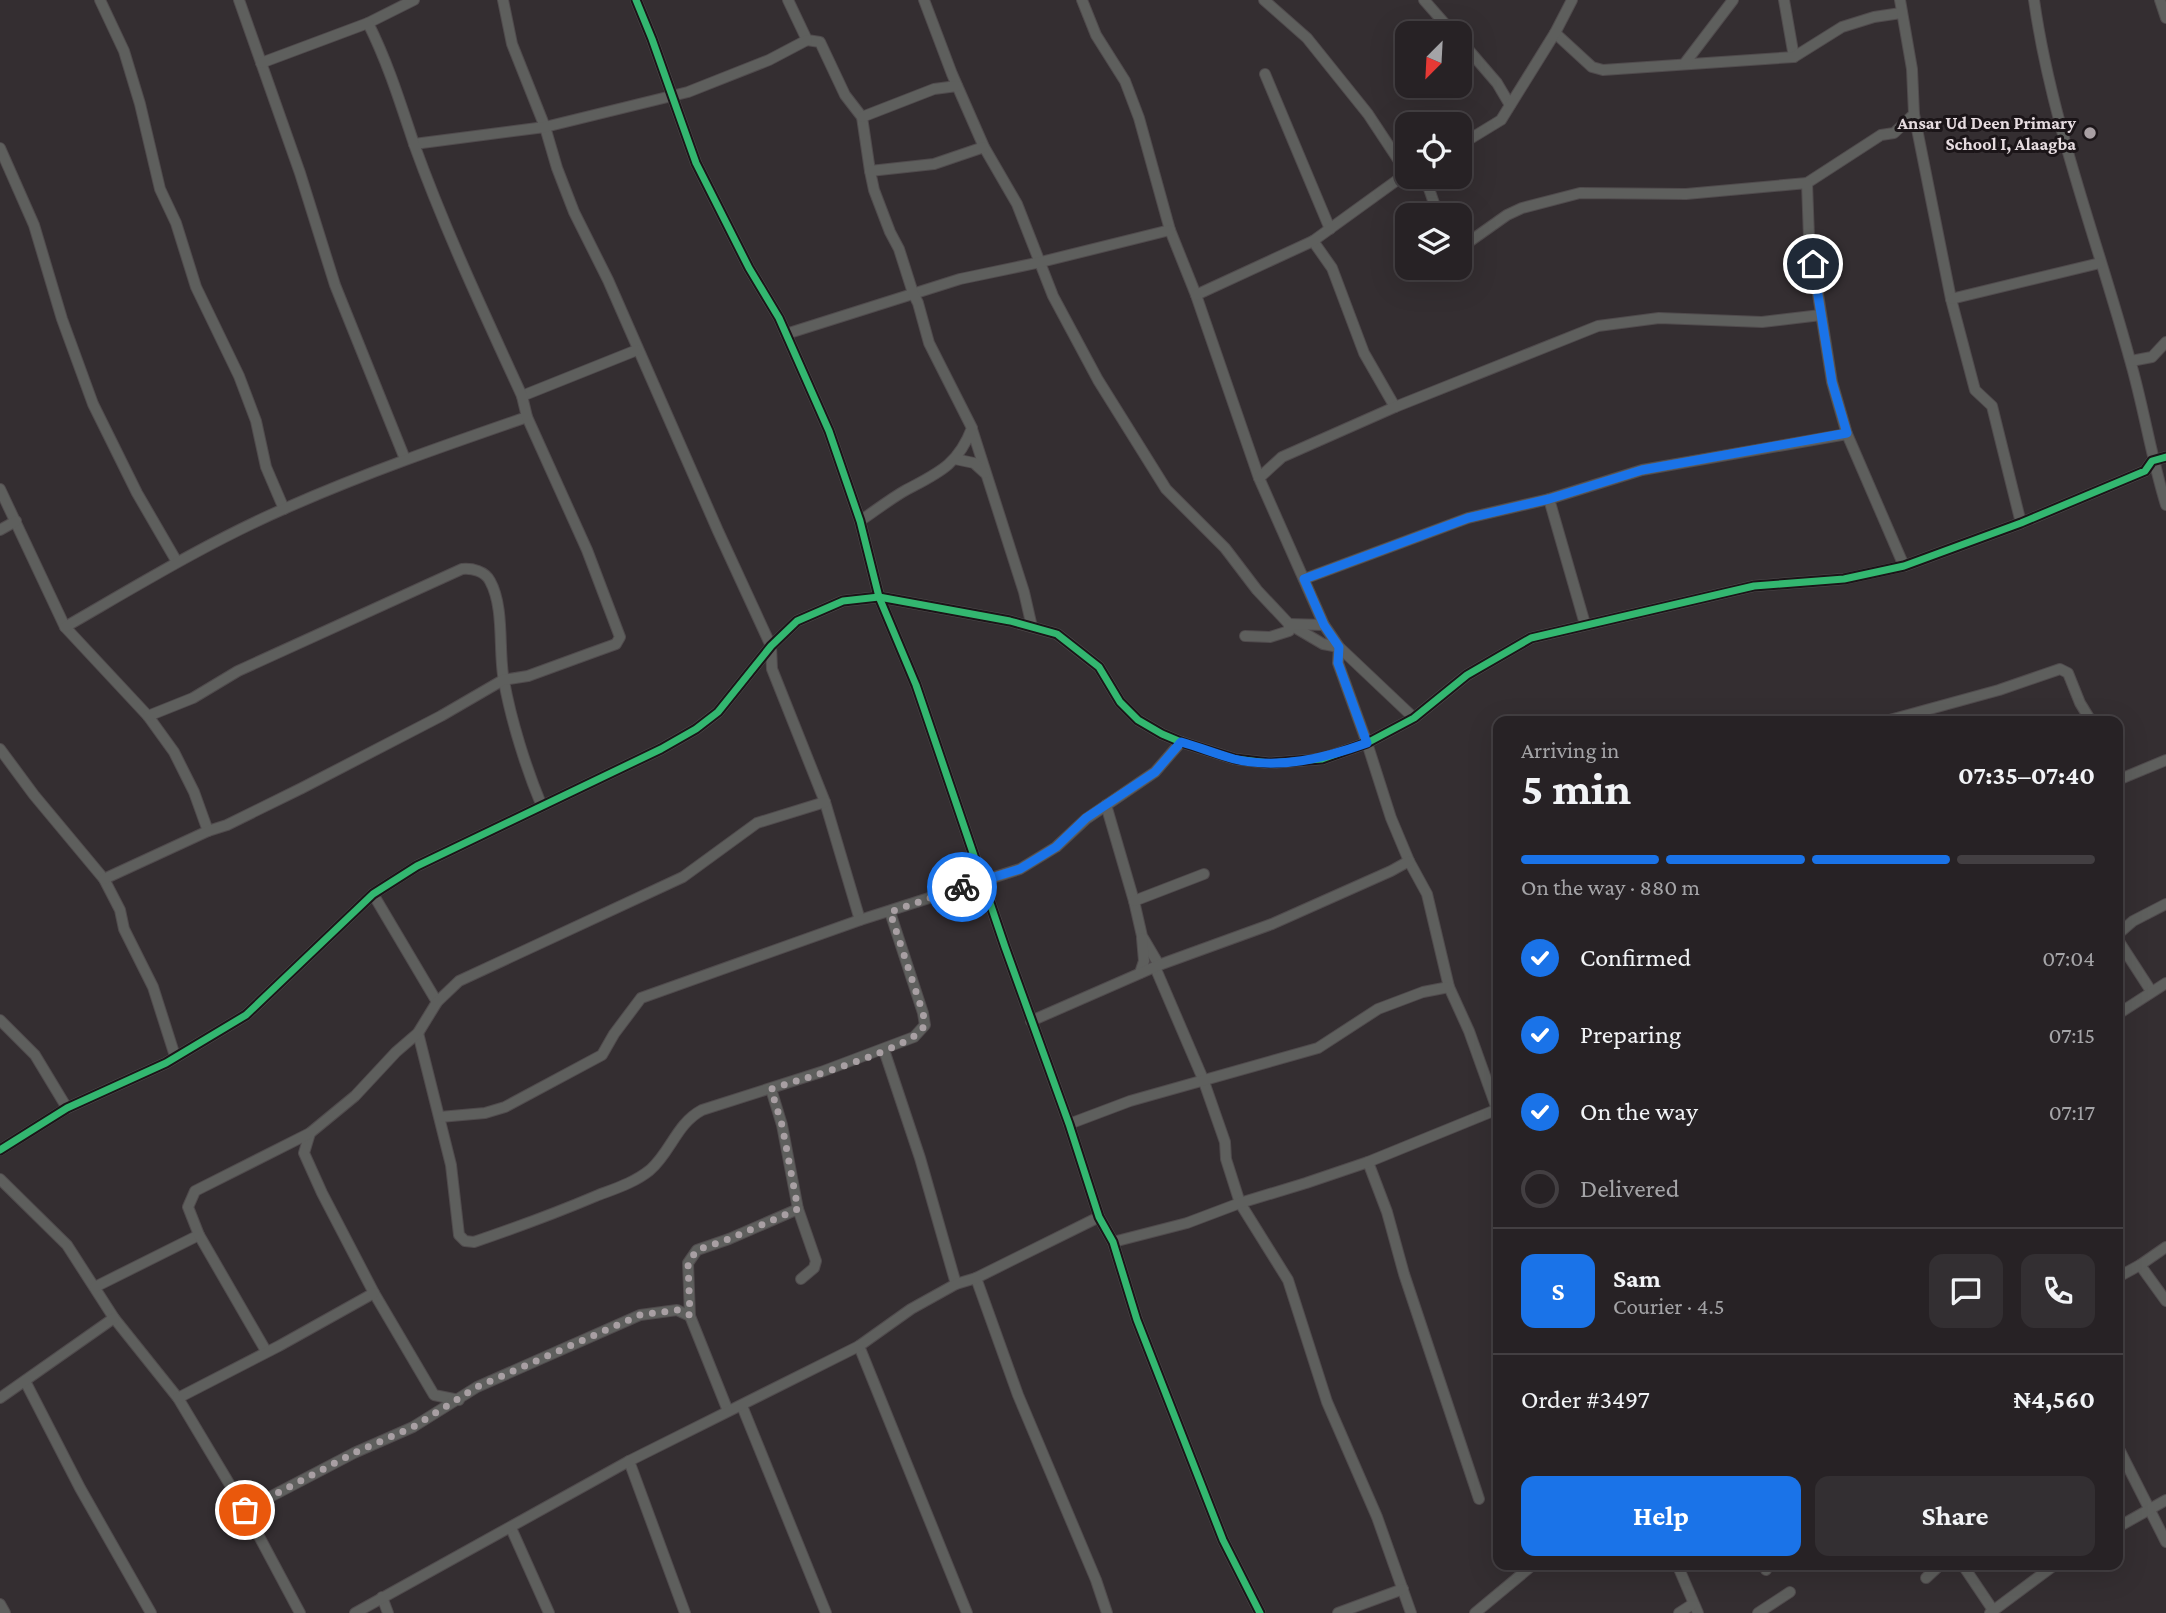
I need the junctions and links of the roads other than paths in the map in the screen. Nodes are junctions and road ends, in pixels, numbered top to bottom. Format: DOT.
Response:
graph roads {
  1 [pos="100,0"];
  2 [pos="239,0"];
  3 [pos="414,0"];
  4 [pos="503,0"];
  5 [pos="636,0"];
  6 [pos="788,0"];
  7 [pos="924,0"];
  8 [pos="1082,0"];
  9 [pos="1264,0"];
  10 [pos="1424,0"];
  11 [pos="1572,0"];
  12 [pos="1734,0"];
  13 [pos="1784,0"];
  14 [pos="1900,0"];
  15 [pos="2034,0"];
  16 [pos="2160,0"];
  17 [pos="1901,13"];
  18 [pos="2166,18"];
  19 [pos="1442,21"];
  20 [pos="368,23"];
  21 [pos="1555,33"];
  22 [pos="807,40"];
  23 [pos="1472,54"];
  24 [pos="1794,57"];
  25 [pos="261,63"];
  26 [pos="1685,63"];
  27 [pos="1265,74"];
  28 [pos="957,86"];
  29 [pos="672,95"];
  30 [pos="1510,105"];
  31 [pos="1913,114"];
  32 [pos="862,117"];
  33 [pos="545,127"];
  34 [pos="1472,138"];
  35 [pos="414,144"];
  36 [pos="984,147"];
  37 [pos="0,148"];
  38 [pos="1395,155"];
  39 [pos="870,171"];
  40 [pos="1395,182"];
  41 [pos="1807,183"];
  42 [pos="1330,229"];
  43 [pos="1170,230"];
  44 [pos="1472,240"];
  45 [pos="1313,241"];
  46 [pos="1041,262"];
  47 [pos="2100,263"];
  48 [pos="913,293"];
  49 [pos="1196,295"];
  50 [pos="1951,299"];
  51 [pos="1821,316"];
  52 [pos="786,334"];
  53 [pos="2166,342"];
  54 [pos="637,349"];
  55 [pos="2131,362"];
  56 [pos="522,396"];
  57 [pos="1395,407"];
  58 [pos="527,417"];
  59 [pos="972,428"];
  60 [pos="1847,433"];
  61 [pos="2166,457"];
  62 [pos="405,459"];
  63 [pos="955,460"];
  64 [pos="2152,461"];
  65 [pos="987,475"];
  66 [pos="1259,478"];
  67 [pos="0,489"];
  68 [pos="1549,499"];
  69 [pos="2166,505"];
  70 [pos="284,509"];
  71 [pos="16,522"];
  72 [pos="860,522"];
  73 [pos="2021,523"];
  74 [pos="0,530"];
  75 [pos="177,562"];
  76 [pos="1904,566"];
  77 [pos="1304,579"];
  78 [pos="879,597"];
  79 [pos="1289,624"];
  80 [pos="1586,624"];
  81 [pos="1324,625"];
  82 [pos="65,627"];
  83 [pos="1032,627"];
  84 [pos="1245,636"];
  85 [pos="771,646"];
  86 [pos="1339,647"];
  87 [pos="503,680"];
  88 [pos="148,716"];
  89 [pos="1904,716"];
  90 [pos="2088,716"];
  91 [pos="1414,718"];
  92 [pos="1181,742"];
  93 [pos="1367,743"];
  94 [pos="0,748"];
  95 [pos="2166,760"];
  96 [pos="2123,774"];
  97 [pos="825,802"];
  98 [pos="541,804"];
  99 [pos="1106,805"];
  100 [pos="208,831"];
  101 [pos="1409,861"];
  102 [pos="1204,874"];
  103 [pos="104,879"];
  104 [pos="983,880"];
  105 [pos="373,894"];
  106 [pos="1134,901"];
  107 [pos="2166,904"];
  108 [pos="890,912"];
  109 [pos="860,920"];
  110 [pos="2123,930"];
  111 [pos="1142,936"];
  112 [pos="2123,948"];
  113 [pos="1157,966"];
  114 [pos="1140,973"];
  115 [pos="2166,983"];
  116 [pos="1450,987"];
  117 [pos="2151,991"];
  118 [pos="437,1002"];
  119 [pos="2123,1011"];
  120 [pos="0,1020"];
  121 [pos="1031,1021"];
  122 [pos="418,1034"];
  123 [pos="884,1050"];
  124 [pos="175,1056"];
  125 [pos="1203,1079"];
  126 [pos="771,1089"];
  127 [pos="1493,1099"];
  128 [pos="67,1108"];
  129 [pos="1493,1112"];
  130 [pos="440,1117"];
  131 [pos="1069,1124"];
  132 [pos="310,1133"];
  133 [pos="286,1144"];
  134 [pos="0,1150"];
  135 [pos="304,1153"];
  136 [pos="1368,1162"];
  137 [pos="0,1179"];
  138 [pos="1240,1203"];
  139 [pos="798,1209"];
  140 [pos="1099,1217"];
  141 [pos="199,1235"];
  142 [pos="1113,1242"];
  143 [pos="2166,1247"];
  144 [pos="2140,1265"];
  145 [pos="2123,1274"];
  146 [pos="976,1278"];
  147 [pos="802,1279"];
  148 [pos="956,1284"];
  149 [pos="95,1287"];
  150 [pos="374,1293"];
  151 [pos="2166,1301"];
  152 [pos="690,1315"];
  153 [pos="114,1318"];
  154 [pos="859,1346"];
  155 [pos="266,1351"];
  156 [pos="25,1381"];
  157 [pos="434,1395"];
  158 [pos="0,1398"];
  159 [pos="178,1398"];
  160 [pos="459,1399"];
  161 [pos="742,1406"];
  162 [pos="728,1410"];
  163 [pos="433,1415"];
  164 [pos="2123,1456"];
  165 [pos="629,1461"];
  166 [pos="1479,1499"];
  167 [pos="2166,1500"];
  168 [pos="2151,1509"];
  169 [pos="245,1510"];
  170 [pos="2123,1524"];
  171 [pos="512,1528"];
  172 [pos="2166,1542"];
  173 [pos="1527,1570"];
  174 [pos="1680,1570"];
  175 [pos="1935,1570"];
  176 [pos="1966,1570"];
  177 [pos="2048,1570"];
  178 [pos="1926,1578"];
  179 [pos="1403,1589"];
  180 [pos="1790,1592"];
  181 [pos="382,1597"];
  182 [pos="0,1604"];
  183 [pos="1696,1608"];
  184 [pos="1991,1612"];
  185 [pos="5,1613"];
  186 [pos="151,1613"];
  187 [pos="300,1613"];
  188 [pos="355,1613"];
  189 [pos="388,1613"];
  190 [pos="549,1613"];
  191 [pos="685,1613"];
  192 [pos="827,1613"];
  193 [pos="967,1613"];
  194 [pos="1107,1613"];
  195 [pos="1260,1613"];
  196 [pos="1338,1613"];
  197 [pos="1411,1613"];
  198 [pos="1475,1613"];
  199 [pos="1679,1613"];
  200 [pos="1758,1613"];
  1 -- 70 [label="street"];
  2 -- 25 [label="street"];
  3 -- 20 [label="street"];
  4 -- 33 [label="street"];
  5 -- 29 [label="street"];
  6 -- 22 [label="street"];
  7 -- 28 [label="street"];
  8 -- 43 [label="street"];
  9 -- 38 [label="street"];
  10 -- 19 [label="street"];
  11 -- 21 [label="street"];
  12 -- 26 [label="street"];
  13 -- 24 [label="street"];
  14 -- 17 [label="street"];
  15 -- 47 [label="street"];
  16 -- 18 [label="street"];
  17 -- 24 [label="street"];
  17 -- 31 [label="street"];
  20 -- 25 [label="street"];
  20 -- 35 [label="street"];
  21 -- 26 [label="street"];
  21 -- 30 [label="street"];
  22 -- 29 [label="street"];
  22 -- 32 [label="street"];
  23 -- 30 [label="street"];
  24 -- 26 [label="street"];
  25 -- 62 [label="street"];
  27 -- 42 [label="street"];
  28 -- 32 [label="street"];
  28 -- 36 [label="street"];
  29 -- 33 [label="street"];
  29 -- 52 [label="street"];
  30 -- 34 [label="street"];
  31 -- 41 [label="street"];
  31 -- 50 [label="street"];
  32 -- 39 [label="street"];
  33 -- 35 [label="street"];
  33 -- 54 [label="street"];
  35 -- 56 [label="street"];
  36 -- 39 [label="street"];
  36 -- 46 [label="street"];
  37 -- 75 [label="street"];
  39 -- 48 [label="street"];
  40 -- 42 [label="street"];
  41 -- 44 [label="street"];
  41 -- 51 [label="street"];
  42 -- 45 [label="street"];
  43 -- 46 [label="street"];
  43 -- 49 [label="street"];
  45 -- 49 [label="street"];
  45 -- 57 [label="street"];
  46 -- 48 [label="street"];
  46 -- 79 [label="street"];
  47 -- 50 [label="street"];
  47 -- 55 [label="street"];
  48 -- 52 [label="street"];
  48 -- 59 [label="street"];
  49 -- 66 [label="street"];
  50 -- 73 [label="street"];
  51 -- 57 [label="street"];
  51 -- 60 [label="street"];
  52 -- 72 [label="street"];
  53 -- 55 [label="street"];
  54 -- 56 [label="street"];
  54 -- 85 [label="street"];
  55 -- 64 [label="street"];
  56 -- 58 [label="street"];
  57 -- 66 [label="street"];
  58 -- 62 [label="street"];
  58 -- 87 [label="street"];
  59 -- 63 [label="street"];
  59 -- 65 [label="street"];
  60 -- 68 [label="street"];
  60 -- 76 [label="street"];
  61 -- 64 [label="street"];
  62 -- 70 [label="street"];
  63 -- 65 [label="street"];
  63 -- 72 [label="street"];
  64 -- 69 [label="street"];
  64 -- 73 [label="street"];
  65 -- 83 [label="street"];
  66 -- 77 [label="street"];
  67 -- 71 [label="street"];
  68 -- 77 [label="street"];
  68 -- 80 [label="street"];
  70 -- 75 [label="street"];
  71 -- 74 [label="street"];
  71 -- 82 [label="street"];
  72 -- 78 [label="street"];
  73 -- 76 [label="street"];
  75 -- 82 [label="street"];
  76 -- 80 [label="street"];
  77 -- 81 [label="street"];
  78 -- 83 [label="street"];
  78 -- 85 [label="street"];
  78 -- 104 [label="street"];
  79 -- 81 [label="street"];
  79 -- 84 [label="street"];
  79 -- 86 [label="street"];
  80 -- 91 [label="street"];
  81 -- 86 [label="street"];
  82 -- 88 [label="street"];
  83 -- 92 [label="street"];
  85 -- 97 [label="street"];
  85 -- 98 [label="street"];
  86 -- 91 [label="street"];
  86 -- 93 [label="street"];
  87 -- 88 [label="street"];
  87 -- 98 [label="street"];
  87 -- 100 [label="street"];
  88 -- 100 [label="street"];
  89 -- 90 [label="street"];
  91 -- 93 [label="street"];
  92 -- 93 [label="street"];
  92 -- 99 [label="street"];
  93 -- 101 [label="street"];
  94 -- 103 [label="street"];
  95 -- 96 [label="street"];
  97 -- 109 [label="street"];
  97 -- 118 [label="street"];
  98 -- 105 [label="street"];
  99 -- 104 [label="street"];
  99 -- 106 [label="street"];
  100 -- 103 [label="street"];
  101 -- 113 [label="street"];
  101 -- 116 [label="street"];
  102 -- 106 [label="street"];
  103 -- 124 [label="street"];
  104 -- 108 [label="street"];
  104 -- 121 [label="street"];
  105 -- 118 [label="street"];
  105 -- 124 [label="street"];
  106 -- 111 [label="street"];
  107 -- 110 [label="street"];
  108 -- 109 [label="street"];
  108 -- 123 [label="street"];
  109 -- 130 [label="street"];
  111 -- 113 [label="street"];
  111 -- 114 [label="street"];
  112 -- 117 [label="street"];
  113 -- 114 [label="street"];
  113 -- 125 [label="street"];
  114 -- 121 [label="street"];
  115 -- 117 [label="street"];
  116 -- 125 [label="street"];
  116 -- 127 [label="street"];
  117 -- 119 [label="street"];
  118 -- 122 [label="street"];
  120 -- 128 [label="street"];
  121 -- 131 [label="street"];
  122 -- 130 [label="street"];
  122 -- 132 [label="street"];
  123 -- 126 [label="street"];
  123 -- 148 [label="street"];
  124 -- 128 [label="street"];
  125 -- 131 [label="street"];
  125 -- 138 [label="street"];
  126 -- 130 [label="street"];
  126 -- 139 [label="street"];
  128 -- 134 [label="street"];
  129 -- 136 [label="street"];
  131 -- 140 [label="street"];
  132 -- 133 [label="street"];
  132 -- 135 [label="street"];
  133 -- 135 [label="street"];
  133 -- 141 [label="street"];
  135 -- 150 [label="street"];
  136 -- 138 [label="street"];
  136 -- 166 [label="street"];
  137 -- 149 [label="street"];
  138 -- 142 [label="street"];
  138 -- 179 [label="street"];
  139 -- 147 [label="street"];
  139 -- 152 [label="street"];
  140 -- 142 [label="street"];
  140 -- 146 [label="street"];
  141 -- 149 [label="street"];
  141 -- 155 [label="street"];
  142 -- 195 [label="street"];
  143 -- 144 [label="street"];
  144 -- 145 [label="street"];
  144 -- 151 [label="street"];
  146 -- 148 [label="street"];
  146 -- 194 [label="street"];
  148 -- 154 [label="street"];
  149 -- 153 [label="street"];
  150 -- 155 [label="street"];
  150 -- 157 [label="street"];
  152 -- 160 [label="street"];
  152 -- 162 [label="street"];
  153 -- 156 [label="street"];
  153 -- 159 [label="street"];
  154 -- 161 [label="street"];
  154 -- 193 [label="street"];
  155 -- 159 [label="street"];
  156 -- 158 [label="street"];
  156 -- 186 [label="street"];
  157 -- 160 [label="street"];
  157 -- 163 [label="street"];
  159 -- 169 [label="street"];
  160 -- 163 [label="street"];
  161 -- 162 [label="street"];
  161 -- 192 [label="street"];
  162 -- 165 [label="street"];
  163 -- 169 [label="street"];
  164 -- 168 [label="street"];
  165 -- 171 [label="street"];
  165 -- 191 [label="street"];
  167 -- 168 [label="street"];
  168 -- 170 [label="street"];
  168 -- 172 [label="street"];
  169 -- 187 [label="street"];
  171 -- 181 [label="street"];
  171 -- 190 [label="street"];
  173 -- 198 [label="street"];
  174 -- 183 [label="street"];
  175 -- 178 [label="street"];
  176 -- 184 [label="street"];
  177 -- 184 [label="street"];
  179 -- 196 [label="street"];
  179 -- 197 [label="street"];
  180 -- 200 [label="street"];
  181 -- 188 [label="street"];
  181 -- 189 [label="street"];
  182 -- 185 [label="street"];
  183 -- 199 [label="street"];
}
